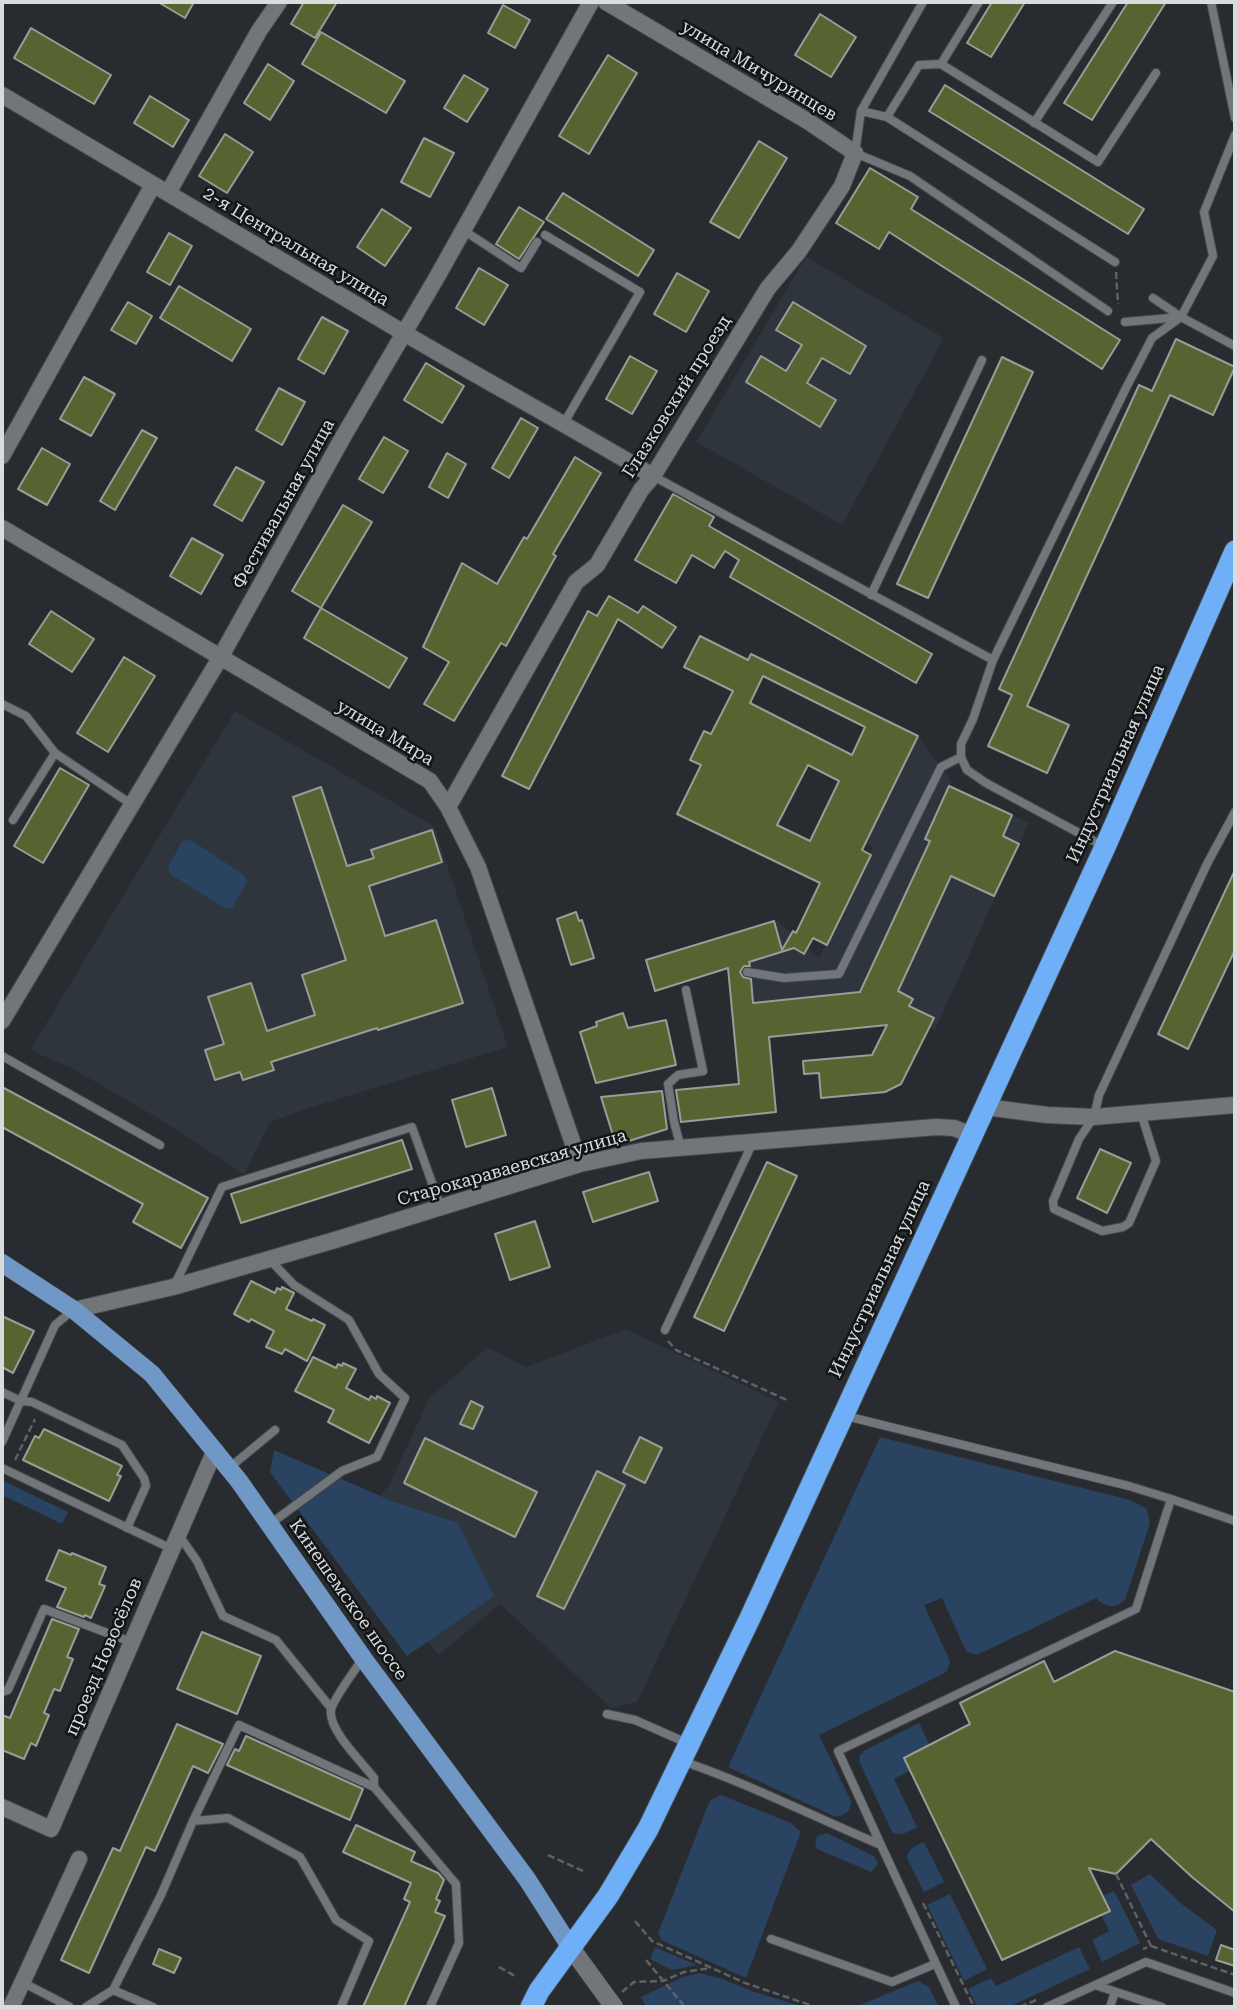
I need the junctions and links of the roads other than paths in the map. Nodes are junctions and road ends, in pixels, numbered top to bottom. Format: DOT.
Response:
graph roads {
  1 [pos="279,2"];
  2 [pos="591,2"];
  3 [pos="606,2"];
  4 [pos="923,2"];
  5 [pos="979,2"];
  6 [pos="1112,2"];
  7 [pos="1211,2"];
  8 [pos="941,64"];
  9 [pos="1156,74"];
  10 [pos="2,95"];
  11 [pos="861,111"];
  12 [pos="887,117"];
  13 [pos="1235,118"];
  14 [pos="1034,123"];
  15 [pos="1235,135"];
  16 [pos="855,153"];
  17 [pos="153,185"];
  18 [pos="168,193"];
  19 [pos="463,230"];
  20 [pos="545,235"];
  21 [pos="537,242"];
  22 [pos="1115,262"];
  23 [pos="1153,298"];
  24 [pos="1108,311"];
  25 [pos="1181,317"];
  26 [pos="1125,322"];
  27 [pos="404,333"];
  28 [pos="1235,345"];
  29 [pos="982,360"];
  30 [pos="564,423"];
  31 [pos="2,456"];
  32 [pos="653,476"];
  33 [pos="2,528"];
  34 [pos="1235,551"];
  35 [pos="871,595"];
  36 [pos="220,658"];
  37 [pos="993,660"];
  38 [pos="2,704"];
  39 [pos="55,753"];
  40 [pos="961,757"];
  41 [pos="131,804"];
  42 [pos="448,807"];
  43 [pos="1235,812"];
  44 [pos="13,820"];
  45 [pos="1105,847"];
  46 [pos="747,972"];
  47 [pos="686,990"];
  48 [pos="3,1017"];
  49 [pos="2,1056"];
  50 [pos="1235,1105"];
  51 [pos="985,1107"];
  52 [pos="1141,1113"];
  53 [pos="1094,1117"];
  54 [pos="972,1135"];
  55 [pos="753,1142"];
  56 [pos="160,1145"];
  57 [pos="681,1148"];
  58 [pos="580,1164"];
  59 [pos="441,1208"];
  60 [pos="270,1260"];
  61 [pos="2,1263"];
  62 [pos="173,1287"];
  63 [pos="74,1310"];
  64 [pos="665,1329"];
  65 [pos="2,1392"];
  66 [pos="21,1401"];
  67 [pos="843,1415"];
  68 [pos="275,1430"];
  69 [pos="2,1442"];
  70 [pos="215,1450"];
  71 [pos="229,1468"];
  72 [pos="6,1470"];
  73 [pos="1171,1499"];
  74 [pos="1235,1521"];
  75 [pos="269,1524"];
  76 [pos="127,1528"];
  77 [pos="175,1542"];
  78 [pos="131,1642"];
  79 [pos="363,1658"];
  80 [pos="2,1692"];
  81 [pos="331,1707"];
  82 [pos="607,1714"];
  83 [pos="686,1752"];
  84 [pos="374,1787"];
  85 [pos="2,1807"];
  86 [pos="193,1821"];
  87 [pos="881,1845"];
  88 [pos="79,1859"];
  89 [pos="771,1939"];
  90 [pos="571,1948"];
  91 [pos="935,1964"];
  92 [pos="22,1982"];
  93 [pos="1095,1985"];
  94 [pos="113,1990"];
  95 [pos="1115,1992"];
  96 [pos="1235,1993"];
  97 [pos="1069,1997"];
  98 [pos="612,2005"];
  99 [pos="1156,2006"];
  100 [pos="12,2007"];
  101 [pos="70,2007"];
  102 [pos="86,2007"];
  103 [pos="153,2007"];
  104 [pos="341,2007"];
  105 [pos="430,2007"];
  106 [pos="531,2007"];
  107 [pos="956,2007"];
  108 [pos="1047,2007"];
  109 [pos="1066,2007"];
  110 [pos="1110,2007"];
  1 -- 18 [label="street"];
  2 -- 19 [label="street, Фестивальная улица"];
  3 -- 16 [label="street, улица Мичуринцев"];
  4 -- 11 [label="lane, Глазковский проезд"];
  5 -- 8 [label="lane"];
  6 -- 14 [label="lane"];
  7 -- 13 [label="lane"];
  8 -- 12 [label="lane"];
  8 -- 14 [label="lane"];
  9 -- 14 [label="lane"];
  10 -- 17 [label="street, 2-я Центральная улица"];
  11 -- 12 [label="lane"];
  11 -- 16 [label="lane, Глазковский проезд"];
  12 -- 22 [label="lane"];
  15 -- 25 [label="lane"];
  16 -- 24 [label="lane"];
  16 -- 32 [label="street, Глазковский проезд"];
  17 -- 18 [label="street, 2-я Центральная улица"];
  17 -- 31 [label="street"];
  18 -- 27 [label="street, 2-я Центральная улица"];
  19 -- 21 [label="lane"];
  19 -- 27 [label="street, Фестивальная улица"];
  20 -- 30 [label="lane"];
  23 -- 25 [label="lane"];
  25 -- 26 [label="lane"];
  25 -- 28 [label="lane"];
  25 -- 37 [label="lane"];
  27 -- 30 [label="street, 2-я Центральная улица"];
  27 -- 36 [label="street, Фестивальная улица"];
  29 -- 35 [label="lane"];
  30 -- 32 [label="street, 2-я Центральная улица"];
  32 -- 35 [label="lane"];
  32 -- 42 [label="street, Глазковский проезд"];
  33 -- 36 [label="street, улица Мира"];
  34 -- 45 [label="highway, Индустриальная улица"];
  35 -- 37 [label="lane"];
  36 -- 41 [label="street, Фестивальная улица"];
  36 -- 42 [label="street, улица Мира"];
  37 -- 40 [label="lane"];
  38 -- 39 [label="lane"];
  39 -- 41 [label="lane"];
  39 -- 44 [label="lane"];
  40 -- 45 [label="lane"];
  40 -- 46 [label="lane"];
  41 -- 48 [label="street, Фестивальная улица"];
  42 -- 58 [label="street, улица Мира"];
  43 -- 53 [label="lane"];
  45 -- 51 [label="highway, Индустриальная улица"];
  47 -- 57 [label="lane"];
  49 -- 56 [label="lane"];
  50 -- 52 [label="street"];
  51 -- 53 [label="street"];
  51 -- 54 [label="highway, Индустриальная улица"];
  52 -- 53 [label="street"];
  52 -- 53 [label="lane"];
  54 -- 55 [label="street, Старокараваевская улица"];
  54 -- 67 [label="highway, Индустриальная улица"];
  55 -- 57 [label="street, Старокараваевская улица"];
  55 -- 64 [label="lane"];
  57 -- 58 [label="street, Старокараваевская улица"];
  58 -- 59 [label="street, Старокараваевская улица"];
  59 -- 60 [label="street, Старокараваевская улица"];
  59 -- 62 [label="lane"];
  60 -- 62 [label="street, Старокараваевская улица"];
  60 -- 75 [label="lane"];
  61 -- 63 [label="main road, Кинешемское шоссе"];
  62 -- 63 [label="street, Старокараваевская улица"];
  63 -- 66 [label="lane"];
  63 -- 70 [label="main road, Кинешемское шоссе"];
  65 -- 66 [label="lane"];
  66 -- 69 [label="lane"];
  66 -- 76 [label="lane"];
  67 -- 73 [label="lane"];
  67 -- 83 [label="highway, Индустриальная улица"];
  68 -- 71 [label="lane"];
  70 -- 71 [label="main road, Кинешемское шоссе"];
  70 -- 77 [label="street, проезд Новосёлов"];
  71 -- 75 [label="main road, Кинешемское шоссе"];
  72 -- 76 [label="lane"];
  73 -- 74 [label="lane"];
  73 -- 87 [label="lane"];
  75 -- 79 [label="main road, Кинешемское шоссе"];
  76 -- 77 [label="lane"];
  77 -- 78 [label="street, проезд Новосёлов"];
  77 -- 81 [label="lane"];
  78 -- 80 [label="lane"];
  78 -- 85 [label="street, проезд Новосёлов"];
  79 -- 81 [label="lane"];
  79 -- 90 [label="main road, Кинешемское шоссе"];
  81 -- 84 [label="lane"];
  82 -- 83 [label="lane"];
  83 -- 87 [label="lane"];
  83 -- 90 [label="highway, Индустриальная улица"];
  84 -- 86 [label="lane"];
  84 -- 105 [label="lane"];
  86 -- 94 [label="lane"];
  86 -- 104 [label="lane"];
  87 -- 91 [label="lane"];
  88 -- 92 [label="street"];
  89 -- 91 [label="lane"];
  90 -- 98 [label="main road, Кинешемское шоссе"];
  90 -- 106 [label="highway, Индустриальная улица"];
  91 -- 107 [label="lane"];
  92 -- 100 [label="street"];
  92 -- 101 [label="lane"];
  93 -- 95 [label="lane"];
  93 -- 96 [label="lane"];
  93 -- 97 [label="lane"];
  94 -- 102 [label="lane"];
  94 -- 103 [label="lane"];
  95 -- 99 [label="lane"];
  95 -- 110 [label="lane"];
  97 -- 108 [label="lane"];
  97 -- 109 [label="lane"];
}
